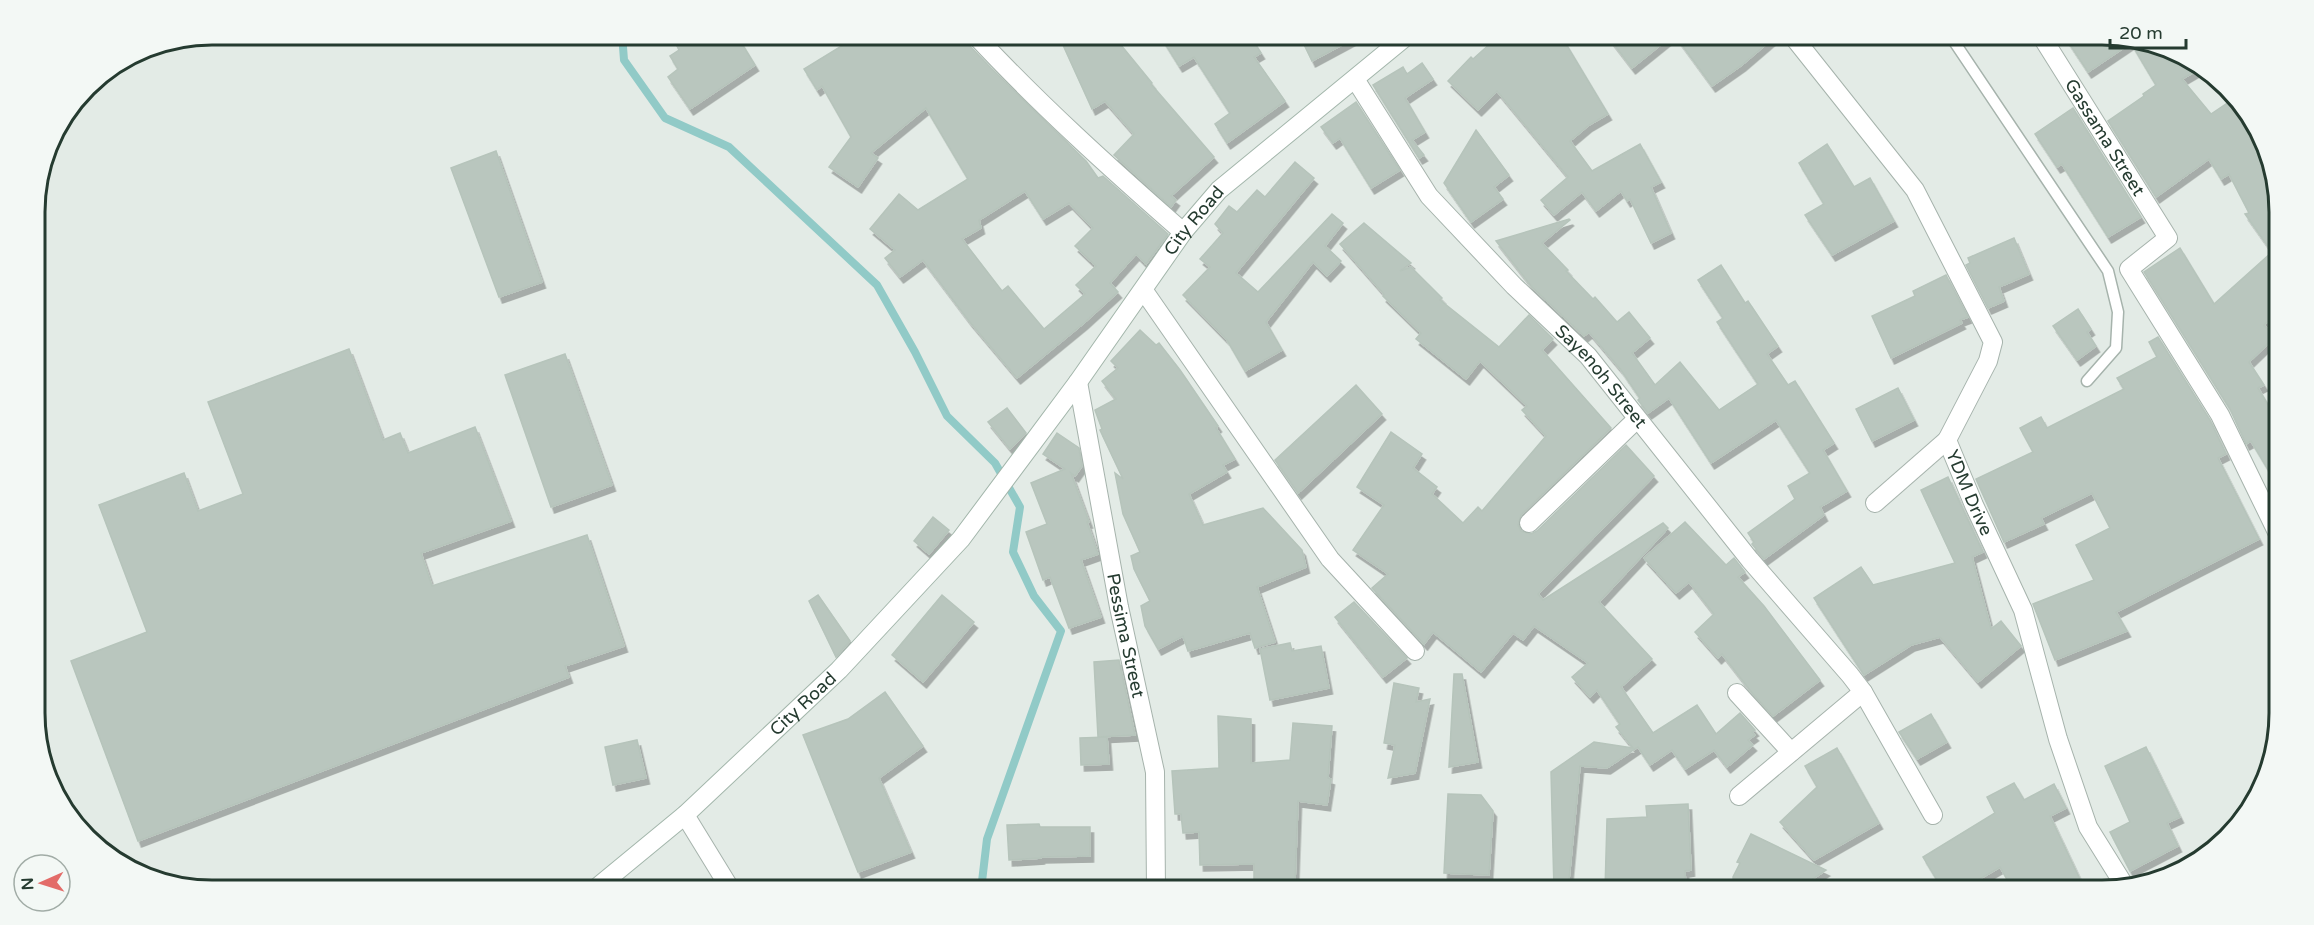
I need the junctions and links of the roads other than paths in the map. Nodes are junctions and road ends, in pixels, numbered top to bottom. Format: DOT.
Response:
graph roads {
  1 [pos="984,45"];
  2 [pos="1396,45"];
  3 [pos="1800,45"];
  4 [pos="1956,45"];
  5 [pos="2047,45"];
  6 [pos="1355,79"];
  7 [pos="1183,232"];
  8 [pos="1144,291"];
  9 [pos="2087,381"];
  10 [pos="1078,382"];
  11 [pos="1637,419"];
  12 [pos="1947,440"];
  13 [pos="1875,503"];
  14 [pos="2269,515"];
  15 [pos="1529,523"];
  16 [pos="1414,651"];
  17 [pos="1863,692"];
  18 [pos="1737,693"];
  19 [pos="1791,752"];
  20 [pos="1739,796"];
  21 [pos="685,815"];
  22 [pos="1933,815"];
  23 [pos="2120,879"];
  24 [pos="606,880"];
  25 [pos="725,880"];
  26 [pos="1156,880"];
  1 -- 7 [label="street"];
  2 -- 6 [label="street, City Road"];
  3 -- 12 [label="street, YDM Drive"];
  4 -- 9 [label="lane"];
  5 -- 14 [label="street, Gassama Street"];
  6 -- 7 [label="street, City Road"];
  6 -- 11 [label="street, Sayenoh Street"];
  7 -- 8 [label="street, City Road"];
  8 -- 10 [label="street, City Road"];
  8 -- 16 [label="street"];
  10 -- 21 [label="street, City Road"];
  10 -- 26 [label="street, Pessima Street"];
  11 -- 15 [label="street"];
  11 -- 17 [label="street, Sayenoh Street"];
  12 -- 13 [label="street"];
  12 -- 23 [label="street, YDM Drive"];
  17 -- 19 [label="street"];
  17 -- 22 [label="street, Sayenoh Street"];
  18 -- 19 [label="street"];
  19 -- 20 [label="street"];
  21 -- 24 [label="street, City Road"];
  21 -- 25 [label="street"];
}
